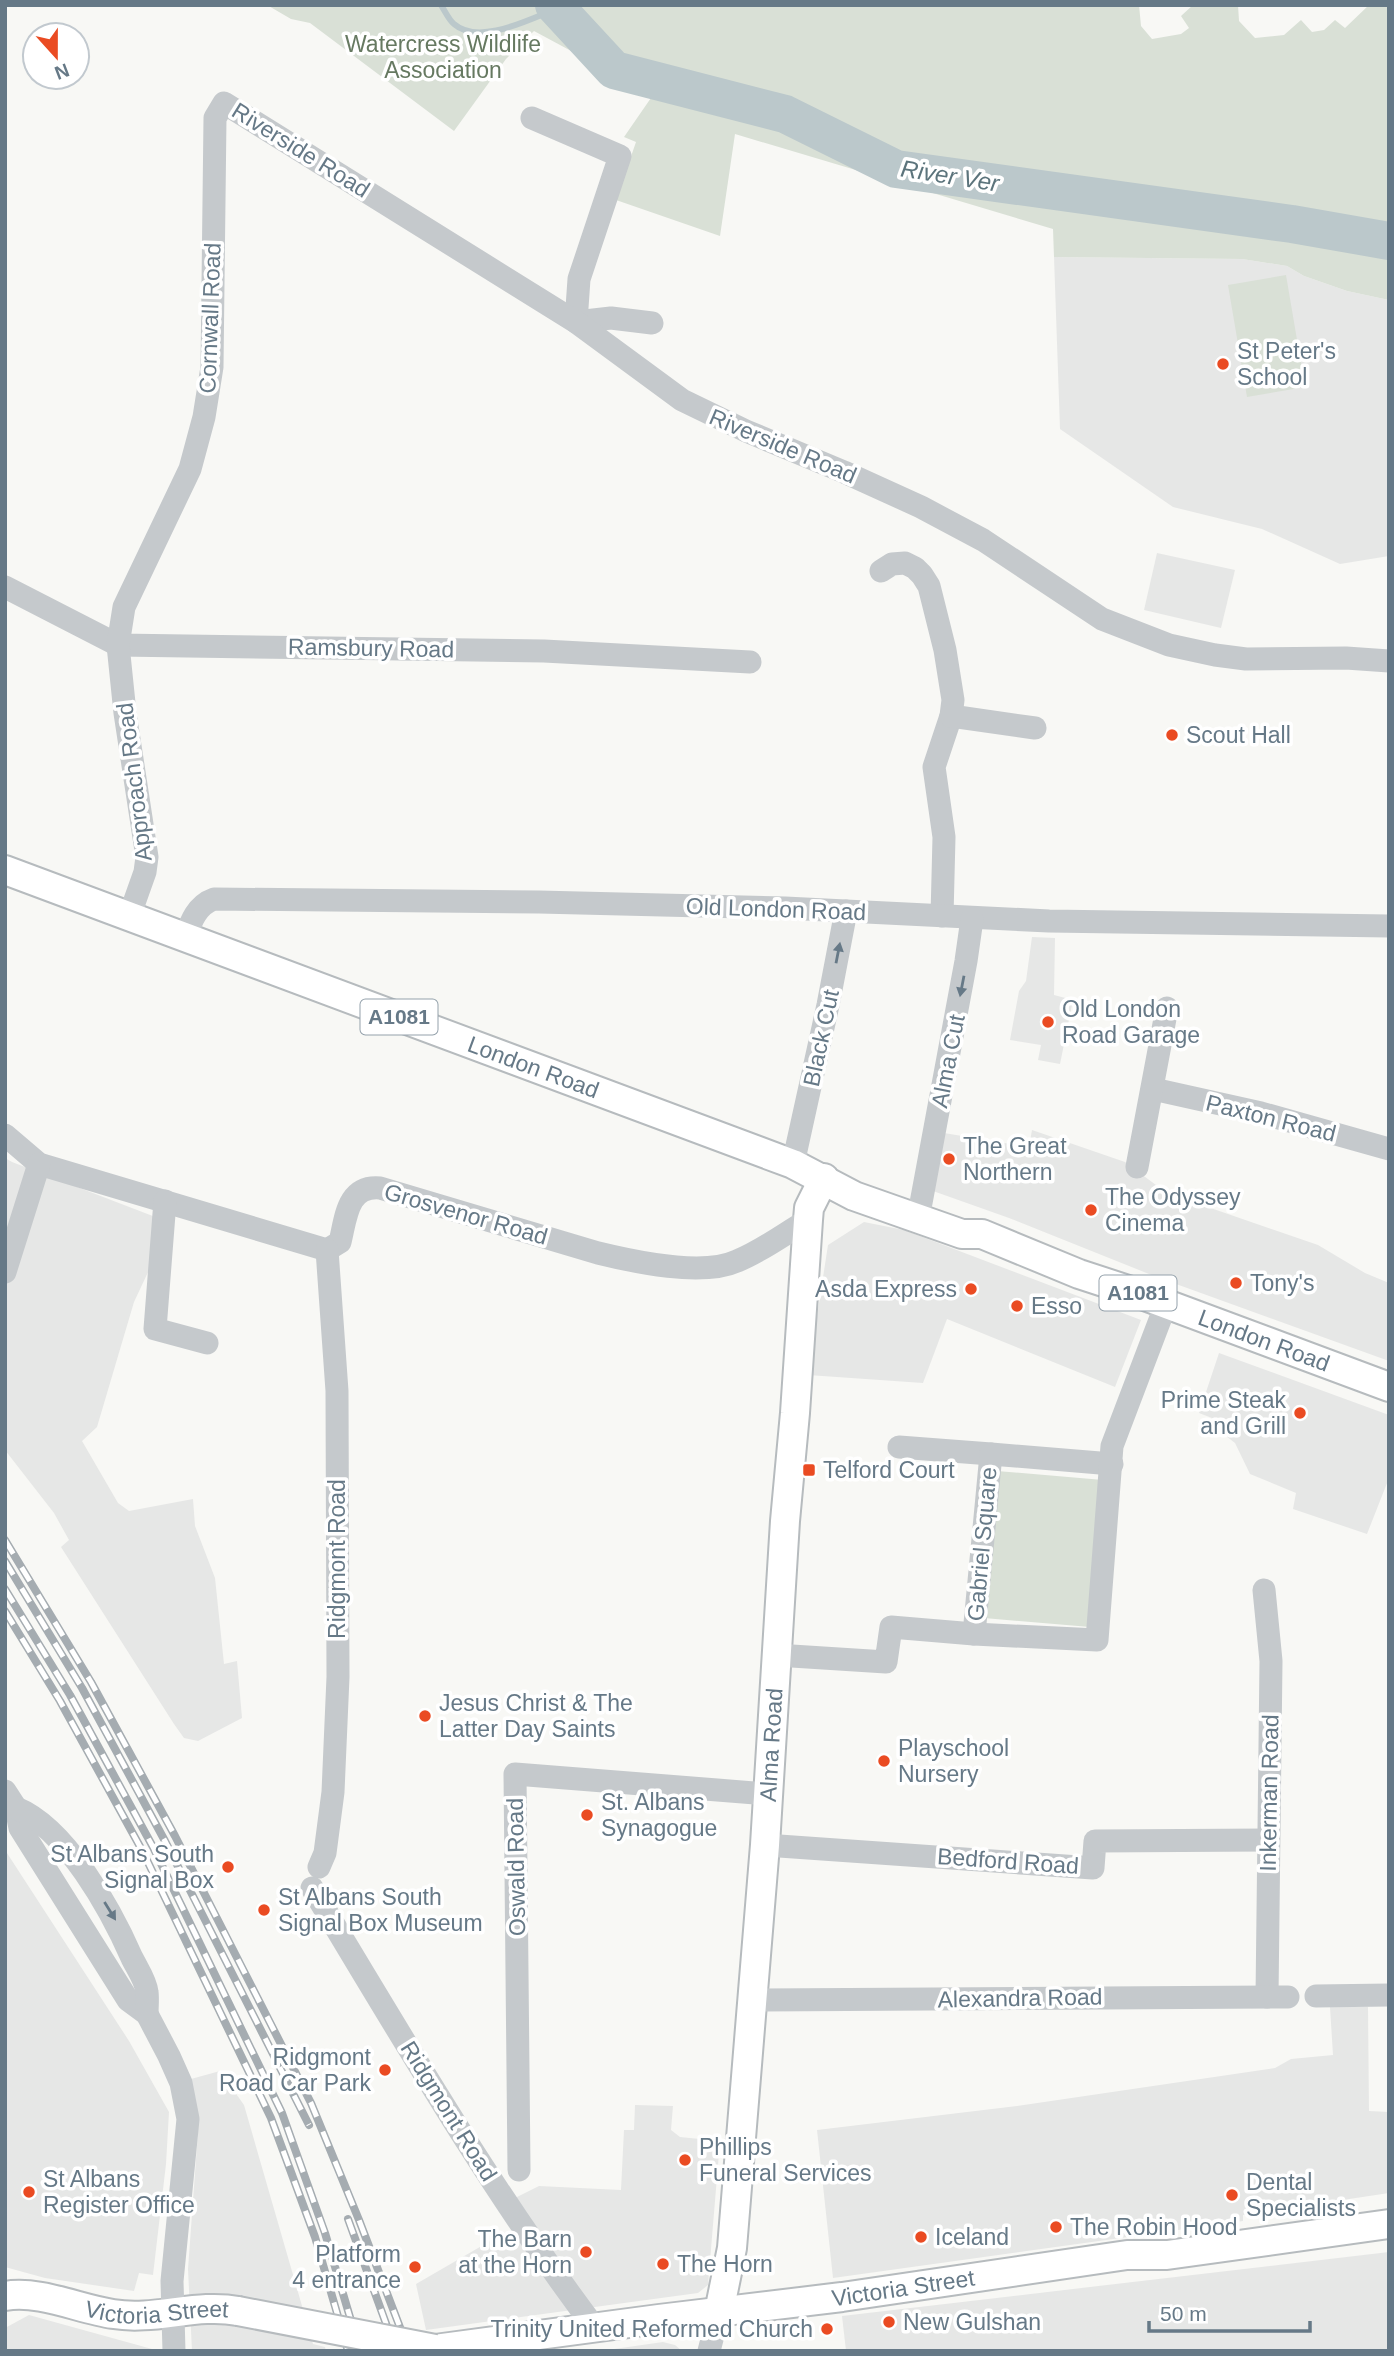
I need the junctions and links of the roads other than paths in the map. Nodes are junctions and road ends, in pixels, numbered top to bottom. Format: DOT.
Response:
graph roads {
  1 [pos="224,103"];
  2 [pos="532,118"];
  3 [pos="576,322"];
  4 [pos="652,323"];
  5 [pos="881,571"];
  6 [pos="5,587"];
  7 [pos="118,645"];
  8 [pos="1389,661"];
  9 [pos="750,662"];
  10 [pos="951,716"];
  11 [pos="1035,728"];
  12 [pos="5,870"];
  13 [pos="846,911"];
  14 [pos="942,916"];
  15 [pos="129,917"];
  16 [pos="972,919"];
  17 [pos="1389,926"];
  18 [pos="185,937"];
  19 [pos="1167,1008"];
  20 [pos="1153,1088"];
  21 [pos="5,1135"];
  22 [pos="1389,1149"];
  23 [pos="39,1164"];
  24 [pos="793,1164"];
  25 [pos="1137,1167"];
  26 [pos="824,1178"];
  27 [pos="165,1201"];
  28 [pos="921,1203"];
  29 [pos="808,1220"];
  30 [pos="982,1234"];
  31 [pos="327,1250"];
  32 [pos="5,1272"];
  33 [pos="1166,1304"];
  34 [pos="207,1343"];
  35 [pos="1389,1387"];
  36 [pos="899,1447"];
  37 [pos="991,1454"];
  38 [pos="1112,1464"];
  39 [pos="1264,1590"];
  40 [pos="974,1634"];
  41 [pos="776,1655"];
  42 [pos="768,1794"];
  43 [pos="11,1799"];
  44 [pos="1267,1840"];
  45 [pos="765,1844"];
  46 [pos="1389,1995"];
  47 [pos="1315,1996"];
  48 [pos="1278,1997"];
  49 [pos="752,2000"];
  50 [pos="147,2014"];
  51 [pos="519,2171"];
  52 [pos="1389,2224"];
  53 [pos="5,2296"];
  54 [pos="172,2312"];
  55 [pos="719,2312"];
  56 [pos="595,2328"];
  57 [pos="435,2349"];
  58 [pos="174,2351"];
  59 [pos="709,2351"];
  1 -- 3 [label="street, Riverside Road"];
  1 -- 7 [label="street, Cornwall Road"];
  2 -- 3 [label="street"];
  3 -- 4 [label="street"];
  3 -- 8 [label="street, Riverside Road"];
  5 -- 10 [label="street"];
  6 -- 7 [label="street, Ramsbury Road"];
  7 -- 9 [label="street, Ramsbury Road"];
  7 -- 15 [label="street, Approach Road"];
  10 -- 11 [label="street"];
  10 -- 14 [label="street"];
  12 -- 15 [label="main road, London Road / A1081"];
  13 -- 14 [label="street, Old London Road"];
  13 -- 18 [label="street, Old London Road"];
  24 -- 13 [label="street, Black Cut, one-way"];
  14 -- 16 [label="street, Old London Road"];
  15 -- 18 [label="main road, London Road / A1081"];
  16 -- 17 [label="street, Old London Road"];
  16 -- 28 [label="street, Alma Cut, one-way"];
  18 -- 24 [label="main road, London Road / A1081"];
  19 -- 20 [label="street"];
  20 -- 22 [label="street, Paxton Road"];
  20 -- 25 [label="street"];
  21 -- 23 [label="street"];
  23 -- 27 [label="street"];
  23 -- 32 [label="street"];
  24 -- 26 [label="main road, London Road / A1081"];
  26 -- 28 [label="main road, London Road / A1081"];
  26 -- 29 [label="main road, Alma Road"];
  26 -- 30 [label="main road, London Road / A1081"];
  27 -- 31 [label="street"];
  27 -- 34 [label="street"];
  28 -- 30 [label="main road, London Road / A1081"];
  29 -- 31 [label="street, Grosvenor Road"];
  29 -- 41 [label="main road, Alma Road"];
  30 -- 33 [label="main road, London Road / A1081"];
  31 -- 56 [label="street, Ridgmont Road"];
  33 -- 35 [label="main road, London Road / A1081"];
  33 -- 38 [label="street, Gabriel Square"];
  36 -- 37 [label="street, Gabriel Square"];
  37 -- 38 [label="street, Gabriel Square"];
  37 -- 40 [label="street, Gabriel Square"];
  38 -- 40 [label="street, Gabriel Square"];
  39 -- 44 [label="street, Inkerman Road"];
  40 -- 41 [label="street, Gabriel Square"];
  41 -- 42 [label="main road, Alma Road"];
  42 -- 45 [label="main road, Alma Road"];
  42 -- 51 [label="street, Oswald Road"];
  43 -- 50 [label="street"];
  43 -- 50 [label="street, one-way"];
  44 -- 45 [label="street, Bedford Road"];
  44 -- 48 [label="street, Inkerman Road"];
  45 -- 49 [label="main road, Alma Road"];
  46 -- 47 [label="street"];
  48 -- 49 [label="street, Alexandra Road"];
  49 -- 55 [label="main road, Alma Road"];
  50 -- 54 [label="street"];
  52 -- 55 [label="main road, Victoria Street"];
  53 -- 54 [label="main road, Victoria Street"];
  54 -- 57 [label="main road, Victoria Street, bridge"];
  54 -- 58 [label="street"];
  55 -- 56 [label="main road, Victoria Street"];
  55 -- 59 [label="street"];
  56 -- 57 [label="main road, Victoria Street"];
}
